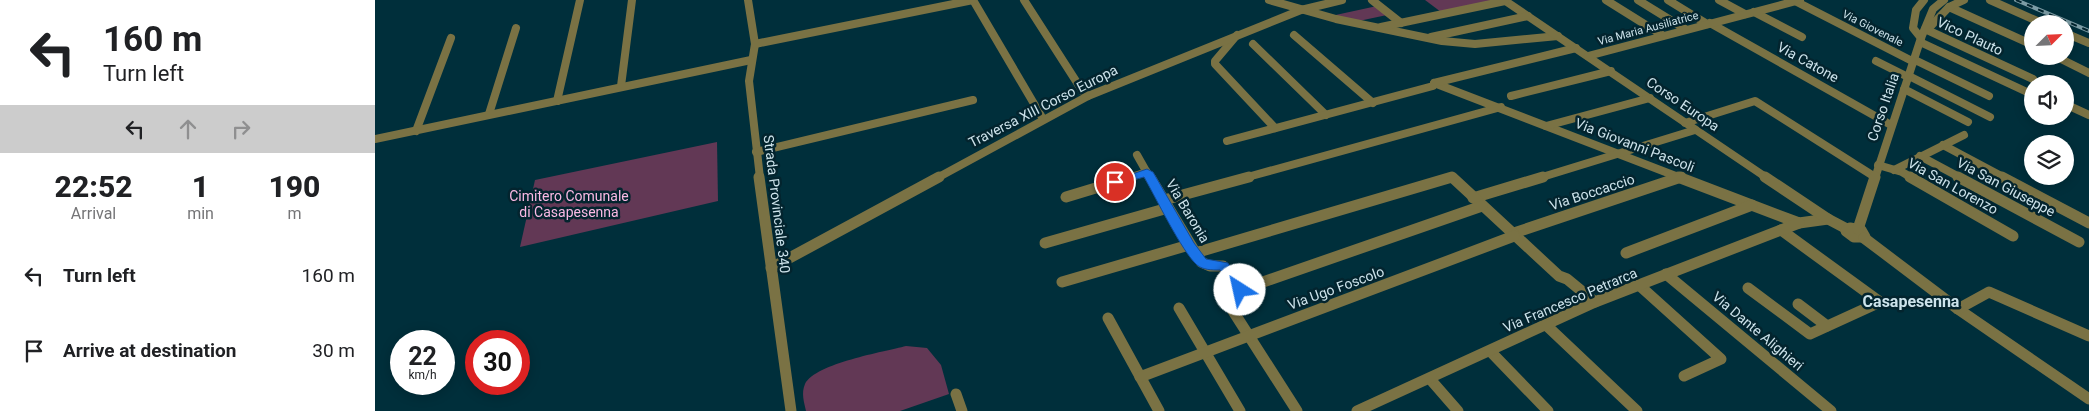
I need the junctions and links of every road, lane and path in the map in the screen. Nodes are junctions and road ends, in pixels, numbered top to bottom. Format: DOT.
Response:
graph roads {
  1 [pos="580,0"];
  2 [pos="632,0"];
  3 [pos="748,0"];
  4 [pos="973,0"];
  5 [pos="1024,0"];
  6 [pos="1269,0"];
  7 [pos="1342,0"];
  8 [pos="1373,0"];
  9 [pos="1504,0"];
  10 [pos="1606,0"];
  11 [pos="1638,0"];
  12 [pos="1668,0"];
  13 [pos="1719,0"];
  14 [pos="1909,0"];
  15 [pos="1964,0"];
  16 [pos="1989,0"];
  17 [pos="1793,1"];
  18 [pos="1318,2"];
  19 [pos="1922,3"];
  20 [pos="1946,3"];
  21 [pos="1301,10"];
  22 [pos="1754,12"];
  23 [pos="1745,14"];
  24 [pos="2024,15"];
  25 [pos="1528,16"];
  26 [pos="1401,23"];
  27 [pos="1709,23"];
  28 [pos="516,28"];
  29 [pos="1375,28"];
  30 [pos="1685,29"];
  31 [pos="1237,34"];
  32 [pos="1923,34"];
  33 [pos="1295,35"];
  34 [pos="1662,35"];
  35 [pos="1559,36"];
  36 [pos="1802,37"];
  37 [pos="2074,37"];
  38 [pos="451,38"];
  39 [pos="1426,38"];
  40 [pos="2024,41"];
  41 [pos="2089,43"];
  42 [pos="755,44"];
  43 [pos="1253,44"];
  44 [pos="1576,48"];
  45 [pos="1588,56"];
  46 [pos="751,60"];
  47 [pos="1876,61"];
  48 [pos="1914,61"];
  49 [pos="2073,65"];
  50 [pos="1611,72"];
  51 [pos="2089,73"];
  52 [pos="2024,75"];
  53 [pos="1908,77"];
  54 [pos="1434,83"];
  55 [pos="621,86"];
  56 [pos="1904,89"];
  57 [pos="2024,90"];
  58 [pos="1088,96"];
  59 [pos="1511,96"];
  60 [pos="1989,96"];
  61 [pos="1650,98"];
  62 [pos="973,100"];
  63 [pos="557,101"];
  64 [pos="1373,103"];
  65 [pos="1501,107"];
  66 [pos="2074,108"];
  67 [pos="489,114"];
  68 [pos="2089,115"];
  69 [pos="1326,116"];
  70 [pos="1990,117"];
  71 [pos="1043,119"];
  72 [pos="1967,122"];
  73 [pos="1685,123"];
  74 [pos="1891,125"];
  75 [pos="1546,126"];
  76 [pos="1275,128"];
  77 [pos="1695,130"];
  78 [pos="417,131"];
  79 [pos="1964,135"];
  80 [pos="375,139"];
  81 [pos="1227,141"];
  82 [pos="1943,146"];
  83 [pos="756,152"];
  84 [pos="1618,153"];
  85 [pos="1137,155"];
  86 [pos="1920,156"];
  87 [pos="1878,165"];
  88 [pos="1894,170"];
  89 [pos="1147,172"];
  90 [pos="1875,176"];
  91 [pos="1681,177"];
  92 [pos="1066,197"];
  93 [pos="1473,198"];
  94 [pos="1166,204"];
  95 [pos="1752,205"];
  96 [pos="1483,206"];
  97 [pos="1828,219"];
  98 [pos="1799,223"];
  99 [pos="2089,223"];
  100 [pos="1781,230"];
  101 [pos="1861,234"];
  102 [pos="1513,235"];
  103 [pos="2013,236"];
  104 [pos="2079,242"];
  105 [pos="1045,243"];
  106 [pos="1192,249"];
  107 [pos="1626,253"];
  108 [pos="771,268"];
  109 [pos="1666,274"];
  110 [pos="1062,282"];
  111 [pos="1640,286"];
  112 [pos="1748,288"];
  113 [pos="1240,290"];
  114 [pos="1595,302"];
  115 [pos="1798,304"];
  116 [pos="1179,308"];
  117 [pos="1958,309"];
  118 [pos="1108,318"];
  119 [pos="1546,325"];
  120 [pos="1827,326"];
  121 [pos="2089,336"];
  122 [pos="1249,337"];
  123 [pos="1490,351"];
  124 [pos="1206,353"];
  125 [pos="1684,376"];
  126 [pos="1140,377"];
  127 [pos="1430,380"];
  128 [pos="957,394"];
  129 [pos="2089,399"];
  130 [pos="791,411"];
  131 [pos="962,411"];
  132 [pos="1159,411"];
  133 [pos="1240,411"];
  134 [pos="1297,411"];
  135 [pos="1357,411"];
  136 [pos="1458,411"];
  137 [pos="1548,411"];
  138 [pos="1637,411"];
  139 [pos="1831,411"];
  1 -- 63 [label="street"];
  2 -- 55 [label="street"];
  3 -- 42 [label="street, Strada Provinciale 340"];
  4 -- 42 [label="street"];
  4 -- 71 [label="street"];
  5 -- 58 [label="street"];
  6 -- 21 [label="street"];
  7 -- 18 [label="street, Traversa XIII Corso Europa"];
  8 -- 26 [label="street"];
  9 -- 25 [label="street, Corso Europa"];
  9 -- 26 [label="street"];
  10 -- 34 [label="street"];
  11 -- 30 [label="street"];
  12 -- 27 [label="street, Via Catone"];
  13 -- 23 [label="street"];
  14 -- 19 [label="street"];
  15 -- 20 [label="street"];
  16 -- 24 [label="street"];
  17 -- 22 [label="street, Via Maria Ausiliatrice"];
  17 -- 48 [label="street, Via Giovenale"];
  18 -- 21 [label="street, Traversa XIII Corso Europa"];
  19 -- 32 [label="street"];
  20 -- 32 [label="street, Corso Italia"];
  20 -- 40 [label="street"];
  21 -- 29 [label="street"];
  21 -- 31 [label="street, Traversa XIII Corso Europa"];
  22 -- 23 [label="street, Via Maria Ausiliatrice"];
  22 -- 36 [label="street"];
  23 -- 27 [label="street, Via Maria Ausiliatrice"];
  25 -- 35 [label="street, Corso Europa"];
  25 -- 39 [label="street"];
  26 -- 29 [label="street"];
  27 -- 30 [label="street, Via Maria Ausiliatrice"];
  27 -- 74 [label="street, Via Catone"];
  28 -- 67 [label="street"];
  29 -- 39 [label="street"];
  30 -- 34 [label="street, Via Maria Ausiliatrice"];
  31 -- 58 [label="street, Traversa XIII Corso Europa"];
  31 -- 76 [label="street"];
  32 -- 48 [label="street, Corso Italia"];
  32 -- 52 [label="street, Vico Plauto"];
  32 -- 57 [label="street"];
  33 -- 64 [label="street"];
  34 -- 45 [label="street, Via Maria Ausiliatrice"];
  35 -- 39 [label="street"];
  35 -- 44 [label="street, Corso Europa"];
  37 -- 41 [label="street"];
  38 -- 78 [label="street"];
  42 -- 46 [label="street, Strada Provinciale 340"];
  43 -- 69 [label="street"];
  44 -- 45 [label="street, Corso Europa"];
  44 -- 54 [label="street"];
  45 -- 50 [label="street, Corso Europa"];
  46 -- 55 [label="street"];
  46 -- 83 [label="street, Strada Provinciale 340"];
  47 -- 53 [label="street"];
  48 -- 53 [label="street, Corso Italia"];
  48 -- 60 [label="street, Via Giovenale"];
  49 -- 51 [label="street"];
  50 -- 59 [label="street"];
  50 -- 61 [label="street, Corso Europa"];
  53 -- 56 [label="street, Corso Italia"];
  53 -- 70 [label="street"];
  54 -- 64 [label="street"];
  54 -- 65 [label="street, Via Giovanni Pascoli"];
  55 -- 63 [label="street"];
  56 -- 72 [label="street"];
  56 -- 74 [label="street, Corso Italia"];
  58 -- 71 [label="street, Traversa XIII Corso Europa"];
  61 -- 73 [label="street, Corso Europa"];
  61 -- 75 [label="street"];
  62 -- 83 [label="street"];
  63 -- 67 [label="street"];
  64 -- 69 [label="street"];
  65 -- 75 [label="street, Via Giovanni Pascoli"];
  65 -- 94 [label="street"];
  66 -- 68 [label="street"];
  67 -- 78 [label="street"];
  69 -- 76 [label="street"];
  71 -- 108 [label="street, Traversa XIII Corso Europa"];
  73 -- 77 [label="street, Corso Europa"];
  73 -- 90 [label="street"];
  74 -- 87 [label="street, Corso Italia"];
  75 -- 84 [label="street, Via Giovanni Pascoli"];
  76 -- 81 [label="street"];
  77 -- 84 [label="street"];
  77 -- 97 [label="street, Corso Europa"];
  78 -- 80 [label="street"];
  79 -- 82 [label="street"];
  82 -- 86 [label="street"];
  82 -- 99 [label="street"];
  83 -- 108 [label="street, Strada Provinciale 340"];
  84 -- 91 [label="street, Via Giovanni Pascoli"];
  84 -- 93 [label="street"];
  85 -- 89 [label="street, Via Baronia"];
  86 -- 88 [label="street"];
  86 -- 104 [label="street, Via San Giuseppe"];
  87 -- 88 [label="street, Via San Lorenzo"];
  87 -- 90 [label="street, Corso Italia"];
  88 -- 103 [label="street, Via San Lorenzo"];
  89 -- 92 [label="street"];
  89 -- 94 [label="street, Via Baronia"];
  90 -- 101 [label="street, Corso Italia"];
  91 -- 95 [label="street, Via Giovanni Pascoli"];
  91 -- 102 [label="street, Via Boccaccio"];
  93 -- 96 [label="street"];
  93 -- 106 [label="street"];
  94 -- 105 [label="street"];
  94 -- 106 [label="street, Via Baronia"];
  95 -- 98 [label="street, Via Giovanni Pascoli"];
  95 -- 107 [label="street"];
  96 -- 102 [label="street"];
  96 -- 113 [label="street"];
  97 -- 98 [label="street, Via Giovanni Pascoli"];
  97 -- 101 [label="street, Corso Europa"];
  98 -- 100 [label="street, Via Francesco Petrarca"];
  100 -- 109 [label="street, Via Francesco Petrarca"];
  100 -- 120 [label="street"];
  101 -- 117 [label="street"];
  102 -- 114 [label="street"];
  102 -- 122 [label="street, Via Ugo Foscolo"];
  106 -- 110 [label="street"];
  106 -- 113 [label="street, Via Baronia"];
  108 -- 130 [label="street, Strada Provinciale 340"];
  109 -- 111 [label="street, Via Francesco Petrarca"];
  109 -- 139 [label="street, Via Dante Alighieri"];
  111 -- 114 [label="street, Via Francesco Petrarca"];
  111 -- 125 [label="street"];
  112 -- 120 [label="street"];
  113 -- 122 [label="street, Via Baronia"];
  114 -- 119 [label="street, Via Francesco Petrarca"];
  115 -- 120 [label="street"];
  116 -- 124 [label="street"];
  117 -- 121 [label="street"];
  117 -- 129 [label="street"];
  118 -- 126 [label="street"];
  119 -- 123 [label="street, Via Francesco Petrarca"];
  119 -- 138 [label="street"];
  122 -- 124 [label="street, Via Ugo Foscolo"];
  122 -- 134 [label="street, Via Baronia"];
  123 -- 127 [label="street, Via Francesco Petrarca"];
  123 -- 137 [label="street"];
  124 -- 126 [label="street, Via Ugo Foscolo"];
  124 -- 133 [label="street"];
  126 -- 132 [label="street"];
  127 -- 135 [label="street, Via Francesco Petrarca"];
  127 -- 136 [label="street"];
  128 -- 131 [label="street"];
}
